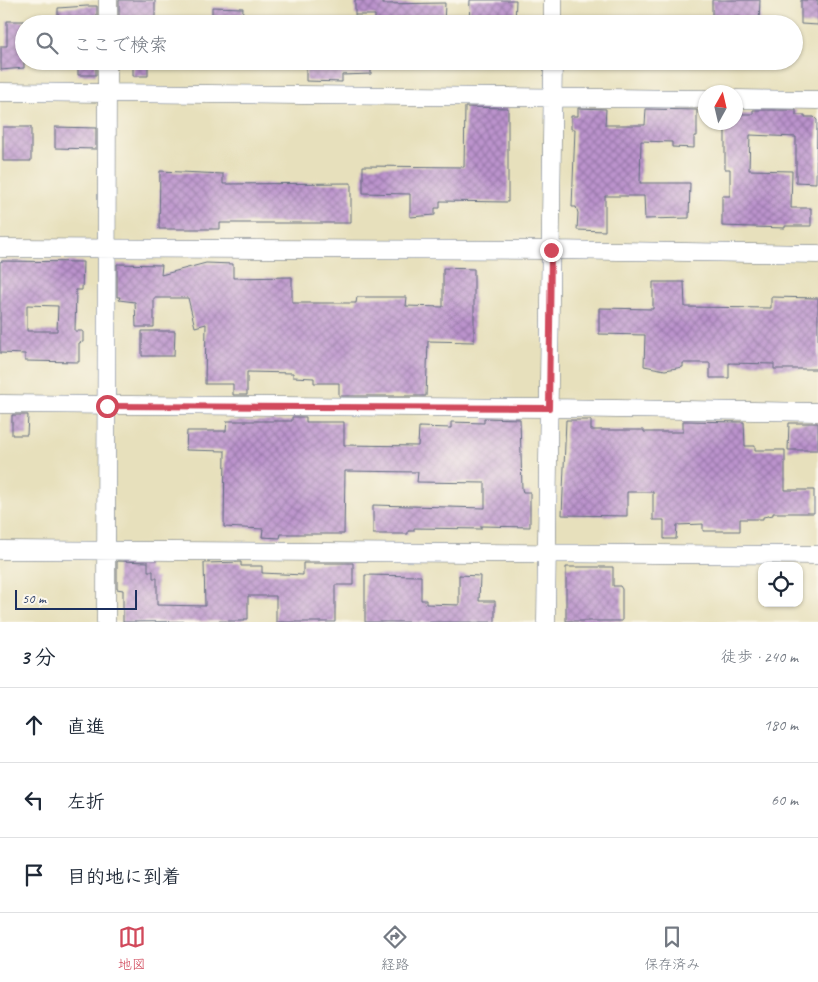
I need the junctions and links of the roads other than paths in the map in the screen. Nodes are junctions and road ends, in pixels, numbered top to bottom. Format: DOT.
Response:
graph roads {
  1 [pos="108,0"];
  2 [pos="553,0"];
  3 [pos="108,15"];
  4 [pos="553,15"];
  5 [pos="107,70"];
  6 [pos="552,70"];
  7 [pos="0,92"];
  8 [pos="107,94"];
  9 [pos="552,98"];
  10 [pos="698,99"];
  11 [pos="743,99"];
  12 [pos="818,100"];
  13 [pos="0,248"];
  14 [pos="106,248"];
  15 [pos="551,250"];
  16 [pos="818,254"];
  17 [pos="0,404"];
  18 [pos="107,406"];
  19 [pos="549,408"];
  20 [pos="818,412"];
  21 [pos="0,550"];
  22 [pos="107,551"];
  23 [pos="546,553"];
  24 [pos="818,555"];
  25 [pos="106,622"];
  26 [pos="546,622"];
  1 -- 3 [label="street"];
  2 -- 4 [label="street"];
  5 -- 8 [label="street"];
  6 -- 9 [label="street"];
  7 -- 8 [label="street"];
  8 -- 9 [label="street"];
  8 -- 14 [label="street"];
  9 -- 10 [label="street"];
  9 -- 15 [label="street"];
  11 -- 12 [label="street"];
  13 -- 14 [label="street"];
  14 -- 15 [label="street"];
  14 -- 18 [label="street"];
  15 -- 16 [label="street"];
  15 -- 19 [label="street"];
  17 -- 18 [label="street"];
  18 -- 19 [label="street"];
  18 -- 22 [label="street"];
  19 -- 20 [label="street"];
  19 -- 23 [label="street"];
  21 -- 22 [label="street"];
  22 -- 23 [label="street"];
  22 -- 25 [label="street"];
  23 -- 24 [label="street"];
  23 -- 26 [label="street"];
}
